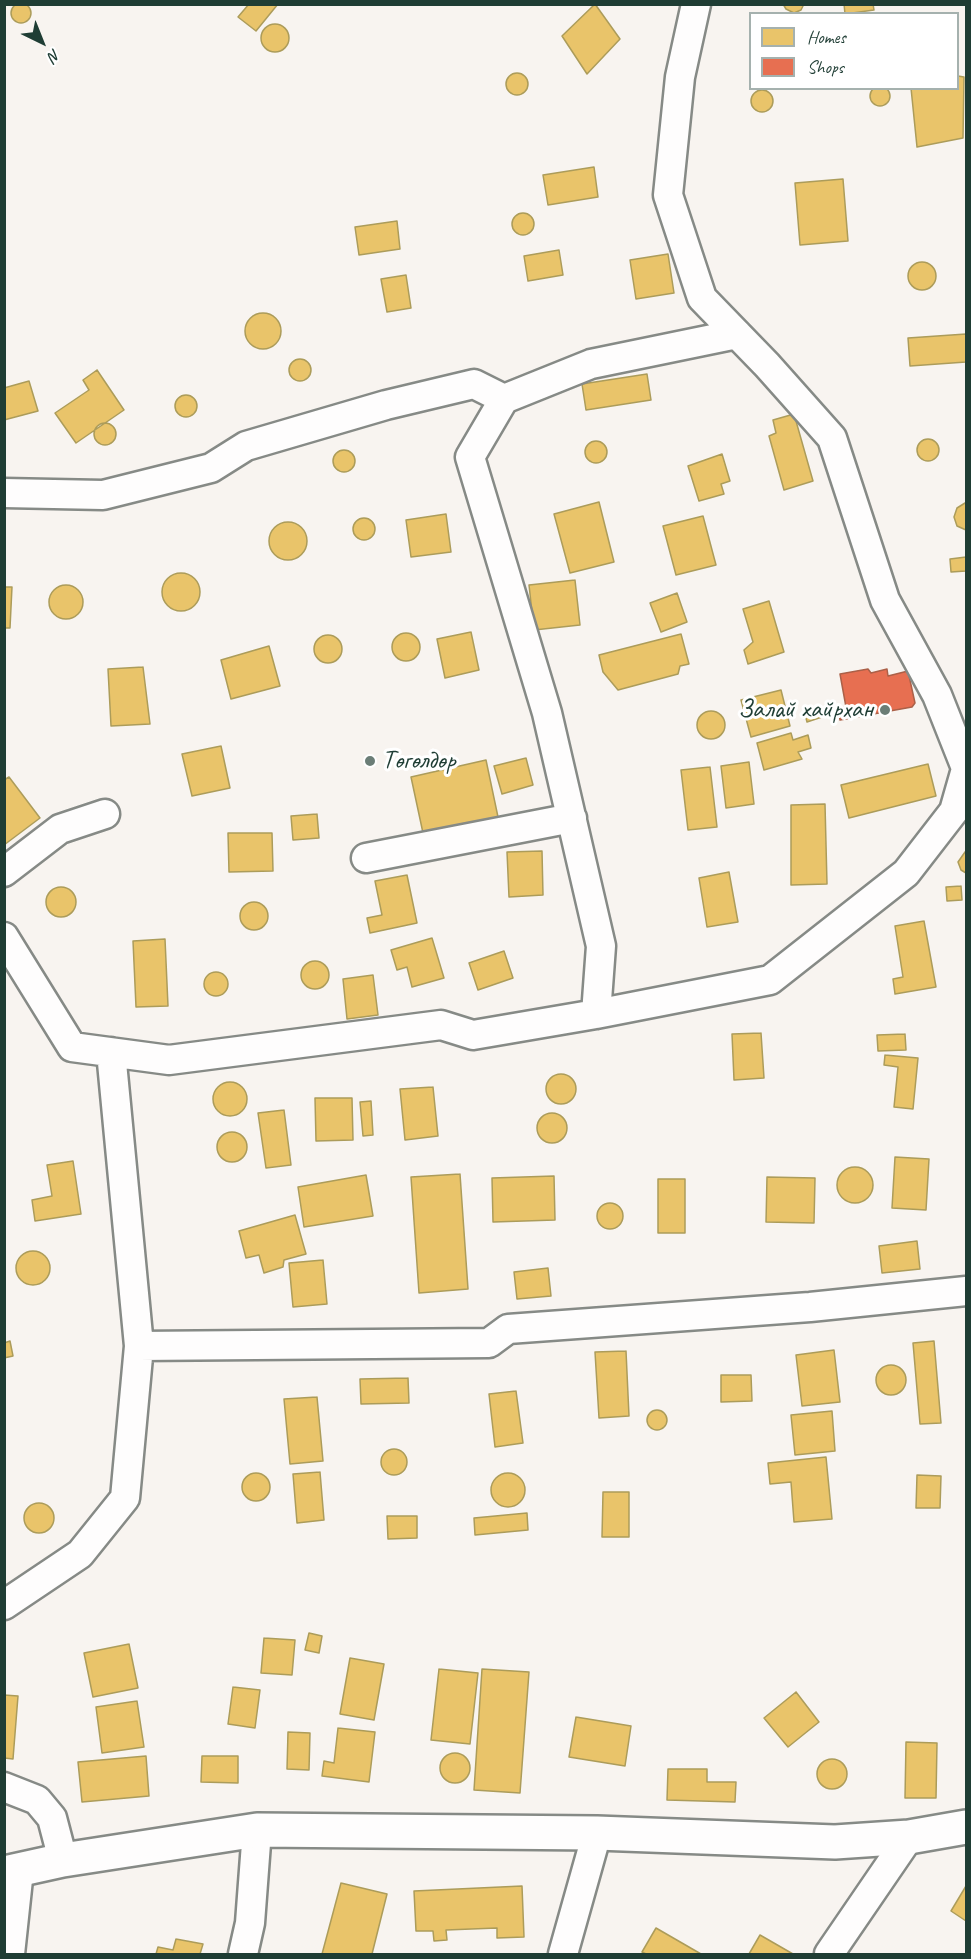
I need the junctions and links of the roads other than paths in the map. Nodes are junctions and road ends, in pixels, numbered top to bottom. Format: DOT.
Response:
graph roads {
  1 [pos="696,4"];
  2 [pos="737,334"];
  3 [pos="504,399"];
  4 [pos="4,493"];
  5 [pos="966,768"];
  6 [pos="105,814"];
  7 [pos="572,818"];
  8 [pos="366,858"];
  9 [pos="4,872"];
  10 [pos="4,937"];
  11 [pos="596,1014"];
  12 [pos="111,1052"];
  13 [pos="966,1291"];
  14 [pos="139,1346"];
  15 [pos="4,1605"];
  16 [pos="4,1787"];
  17 [pos="966,1827"];
  18 [pos="257,1830"];
  19 [pos="597,1833"];
  20 [pos="909,1837"];
  21 [pos="63,1860"];
  22 [pos="12,1871"];
  23 [pos="10,1954"];
  24 [pos="243,1954"];
  25 [pos="564,1954"];
  26 [pos="829,1954"];
  1 -- 2 [label="street"];
  2 -- 3 [label="street"];
  2 -- 5 [label="street"];
  3 -- 4 [label="street"];
  3 -- 7 [label="street"];
  5 -- 11 [label="street"];
  6 -- 9 [label="street"];
  7 -- 8 [label="street"];
  7 -- 11 [label="street"];
  10 -- 12 [label="street"];
  11 -- 12 [label="street"];
  12 -- 14 [label="street"];
  13 -- 14 [label="street"];
  14 -- 15 [label="street"];
  16 -- 21 [label="street"];
  17 -- 20 [label="main road"];
  18 -- 19 [label="main road"];
  18 -- 21 [label="main road"];
  18 -- 24 [label="street"];
  19 -- 20 [label="main road"];
  19 -- 25 [label="street"];
  20 -- 26 [label="street"];
  21 -- 22 [label="main road"];
  22 -- 23 [label="street"];
}
